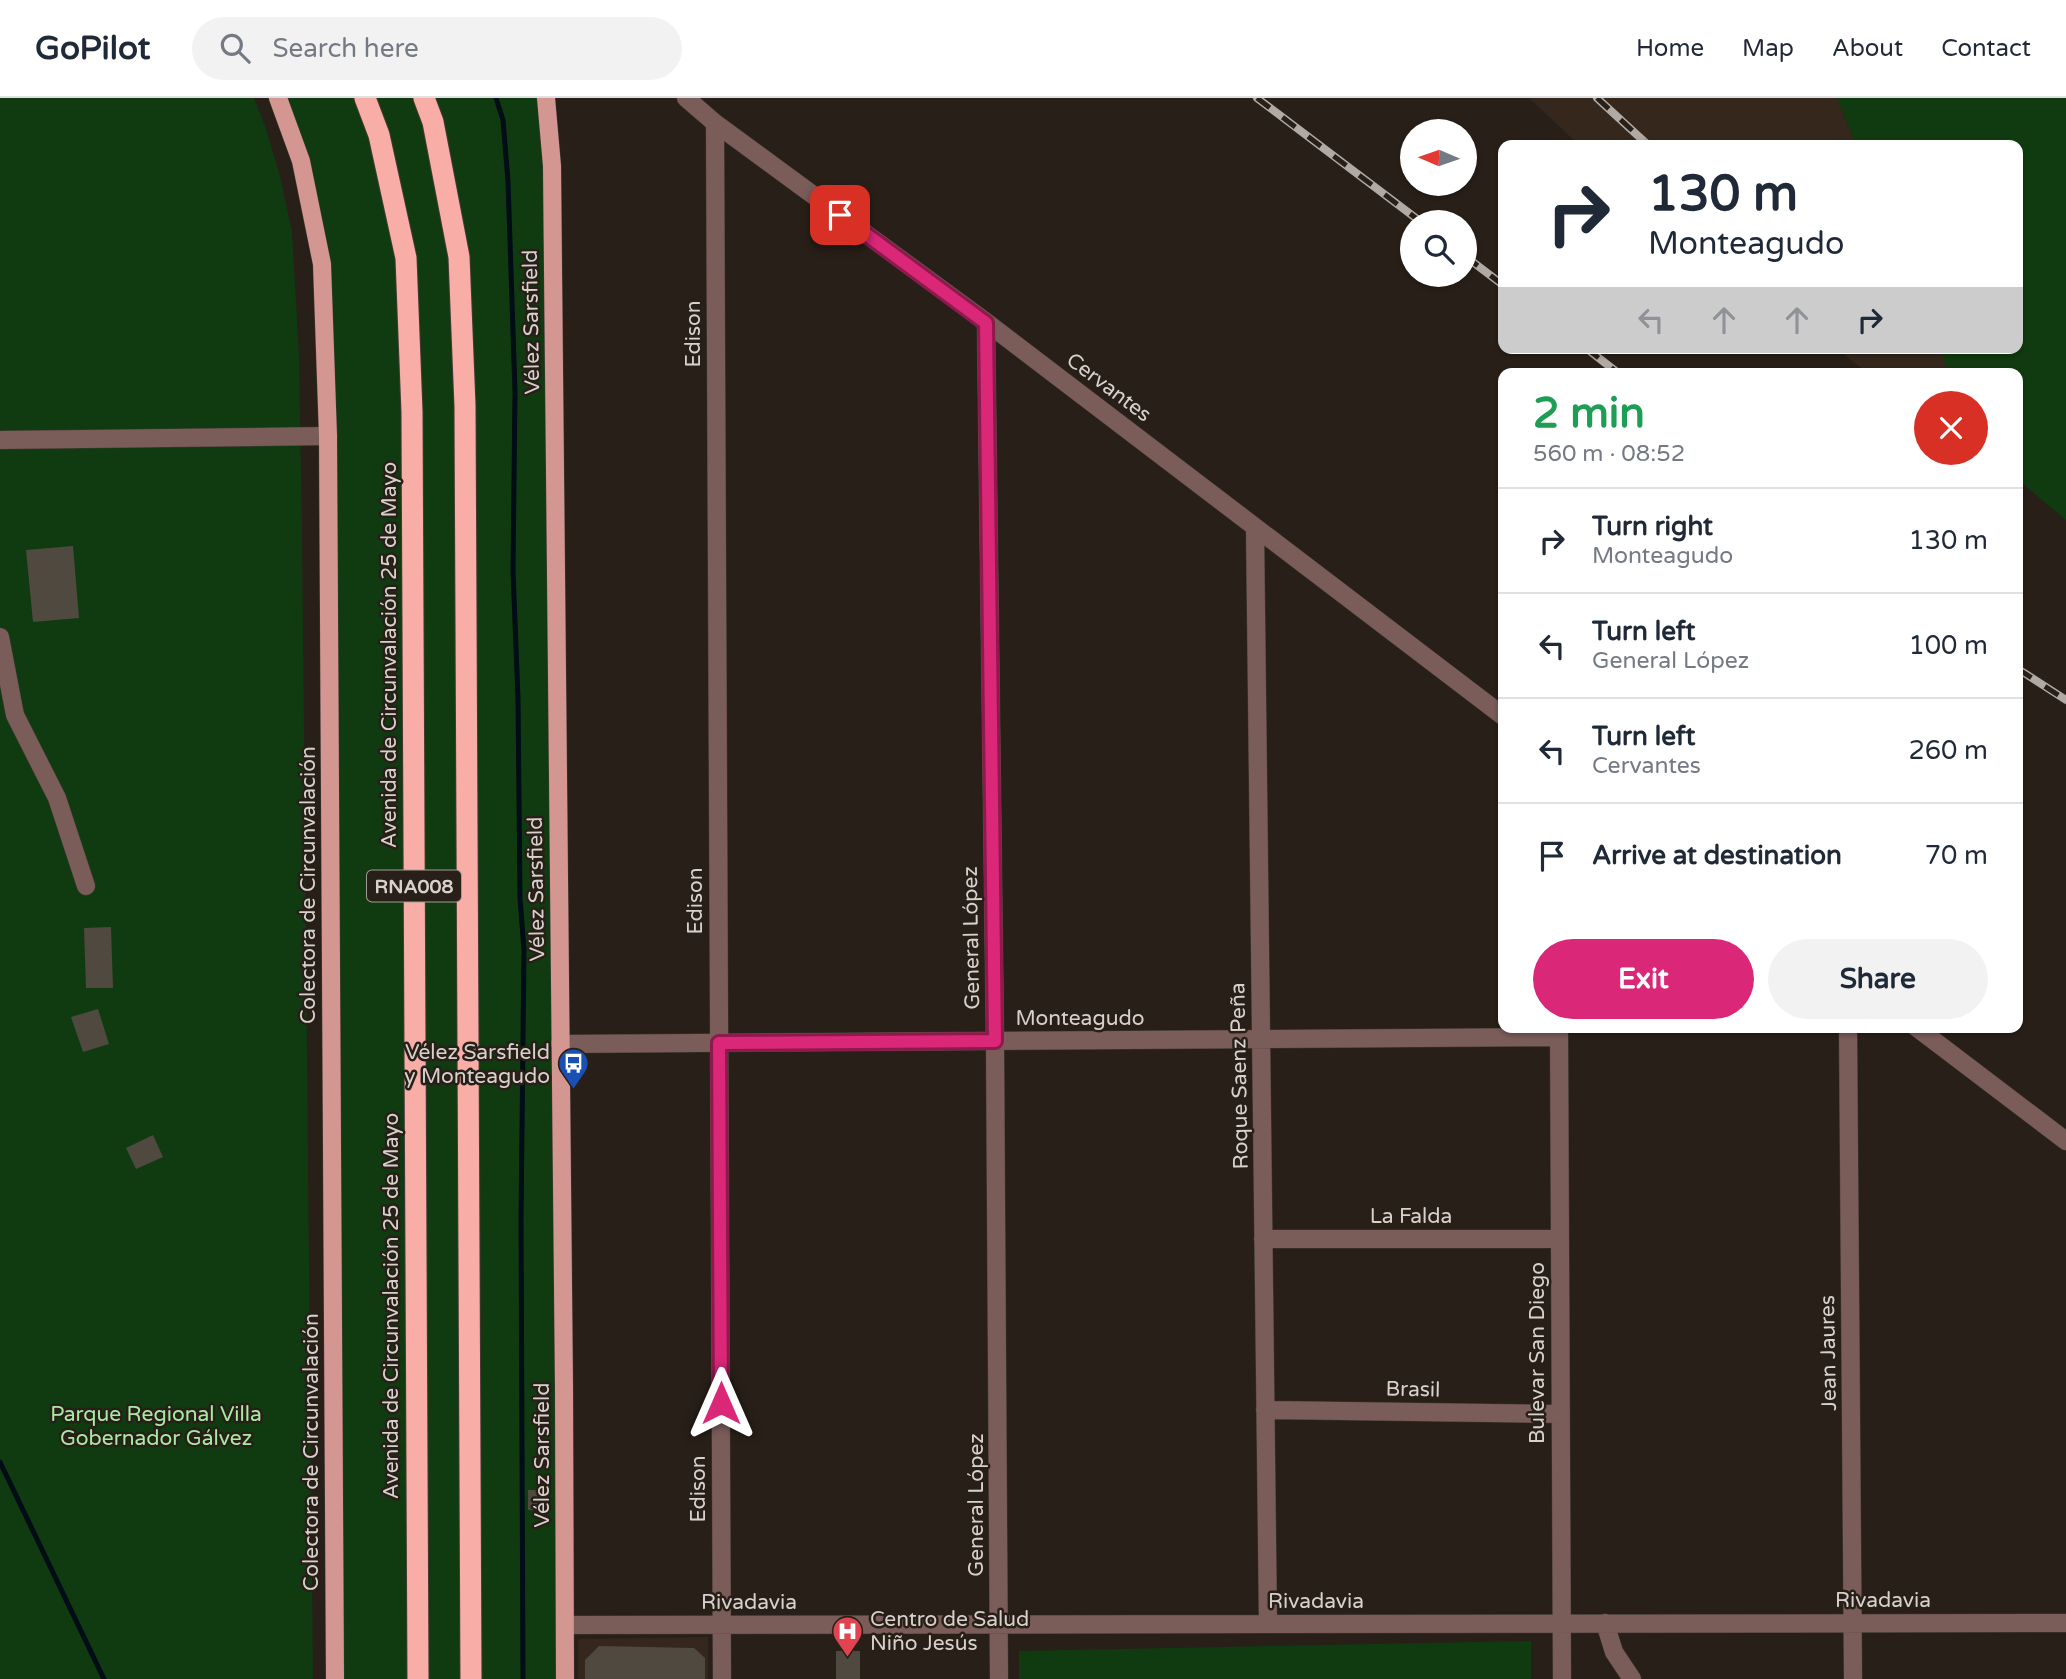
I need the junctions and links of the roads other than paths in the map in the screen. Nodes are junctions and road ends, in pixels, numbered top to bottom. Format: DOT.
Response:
graph roads {
  1 [pos="278,98"];
  2 [pos="365,98"];
  3 [pos="424,98"];
  4 [pos="546,98"];
  5 [pos="686,98"];
  6 [pos="715,123"];
  7 [pos="986,323"];
  8 [pos="328,436"];
  9 [pos="0,440"];
  10 [pos="1255,527"];
  11 [pos="0,637"];
  12 [pos="1498,712"];
  13 [pos="86,887"];
  14 [pos="1516,1033"];
  15 [pos="1559,1033"];
  16 [pos="1848,1033"];
  17 [pos="1924,1033"];
  18 [pos="1261,1039"];
  19 [pos="995,1041"];
  20 [pos="719,1043"];
  21 [pos="561,1044"];
  22 [pos="2066,1141"];
  23 [pos="1264,1239"];
  24 [pos="1559,1239"];
  25 [pos="1265,1410"];
  26 [pos="1560,1414"];
  27 [pos="1561,1623"];
  28 [pos="1605,1623"];
  29 [pos="1853,1623"];
  30 [pos="2066,1623"];
  31 [pos="999,1624"];
  32 [pos="1268,1624"];
  33 [pos="565,1625"];
  34 [pos="722,1625"];
  35 [pos="335,1679"];
  36 [pos="418,1679"];
  37 [pos="471,1679"];
  38 [pos="565,1679"];
  39 [pos="722,1679"];
  40 [pos="999,1679"];
  41 [pos="1562,1679"];
  42 [pos="1632,1679"];
  43 [pos="1853,1679"];
  1 -- 8 [label="main road, Colectora de Circunvalación"];
  2 -- 36 [label="highway, Avenida de Circunvalación 25 de Mayo / RNA008"];
  3 -- 37 [label="highway, RNA008"];
  4 -- 21 [label="main road, Vélez Sarsfield"];
  5 -- 6 [label="street, Cervantes"];
  6 -- 7 [label="street, Cervantes"];
  6 -- 20 [label="street, Edison"];
  7 -- 10 [label="street, Cervantes"];
  7 -- 19 [label="street, General López"];
  8 -- 9 [label="street"];
  8 -- 35 [label="main road, Colectora de Circunvalación"];
  10 -- 12 [label="street, Cervantes"];
  10 -- 18 [label="street, Roque Saenz Peña"];
  11 -- 13 [label="street"];
  14 -- 18 [label="street, Monteagudo"];
  15 -- 24 [label="street, Bulevar San Diego"];
  16 -- 29 [label="street, Jean Jaures"];
  17 -- 22 [label="street"];
  18 -- 19 [label="street, Monteagudo"];
  18 -- 23 [label="street, Roque Saenz Peña"];
  19 -- 20 [label="street, Monteagudo"];
  19 -- 31 [label="street, General López"];
  20 -- 21 [label="street, Monteagudo"];
  20 -- 34 [label="street, Edison"];
  21 -- 33 [label="main road, Vélez Sarsfield"];
  23 -- 24 [label="street, La Falda"];
  23 -- 25 [label="street, Roque Saenz Peña"];
  24 -- 26 [label="street, Bulevar San Diego"];
  25 -- 26 [label="street, Brasil"];
  25 -- 32 [label="street, Roque Saenz Peña"];
  26 -- 27 [label="street, Bulevar San Diego"];
  27 -- 28 [label="street, Rivadavia"];
  27 -- 32 [label="street, Rivadavia"];
  27 -- 41 [label="street, Bulevar San Diego"];
  28 -- 29 [label="street, Rivadavia"];
  28 -- 42 [label="street"];
  29 -- 30 [label="street, Rivadavia"];
  29 -- 43 [label="street, Jean Jaures"];
  31 -- 32 [label="street, Rivadavia"];
  31 -- 34 [label="street, Rivadavia"];
  31 -- 40 [label="street, General López"];
  33 -- 34 [label="street, Rivadavia"];
  33 -- 38 [label="main road, Vélez Sarsfield"];
  34 -- 39 [label="street, Edison"];
}
